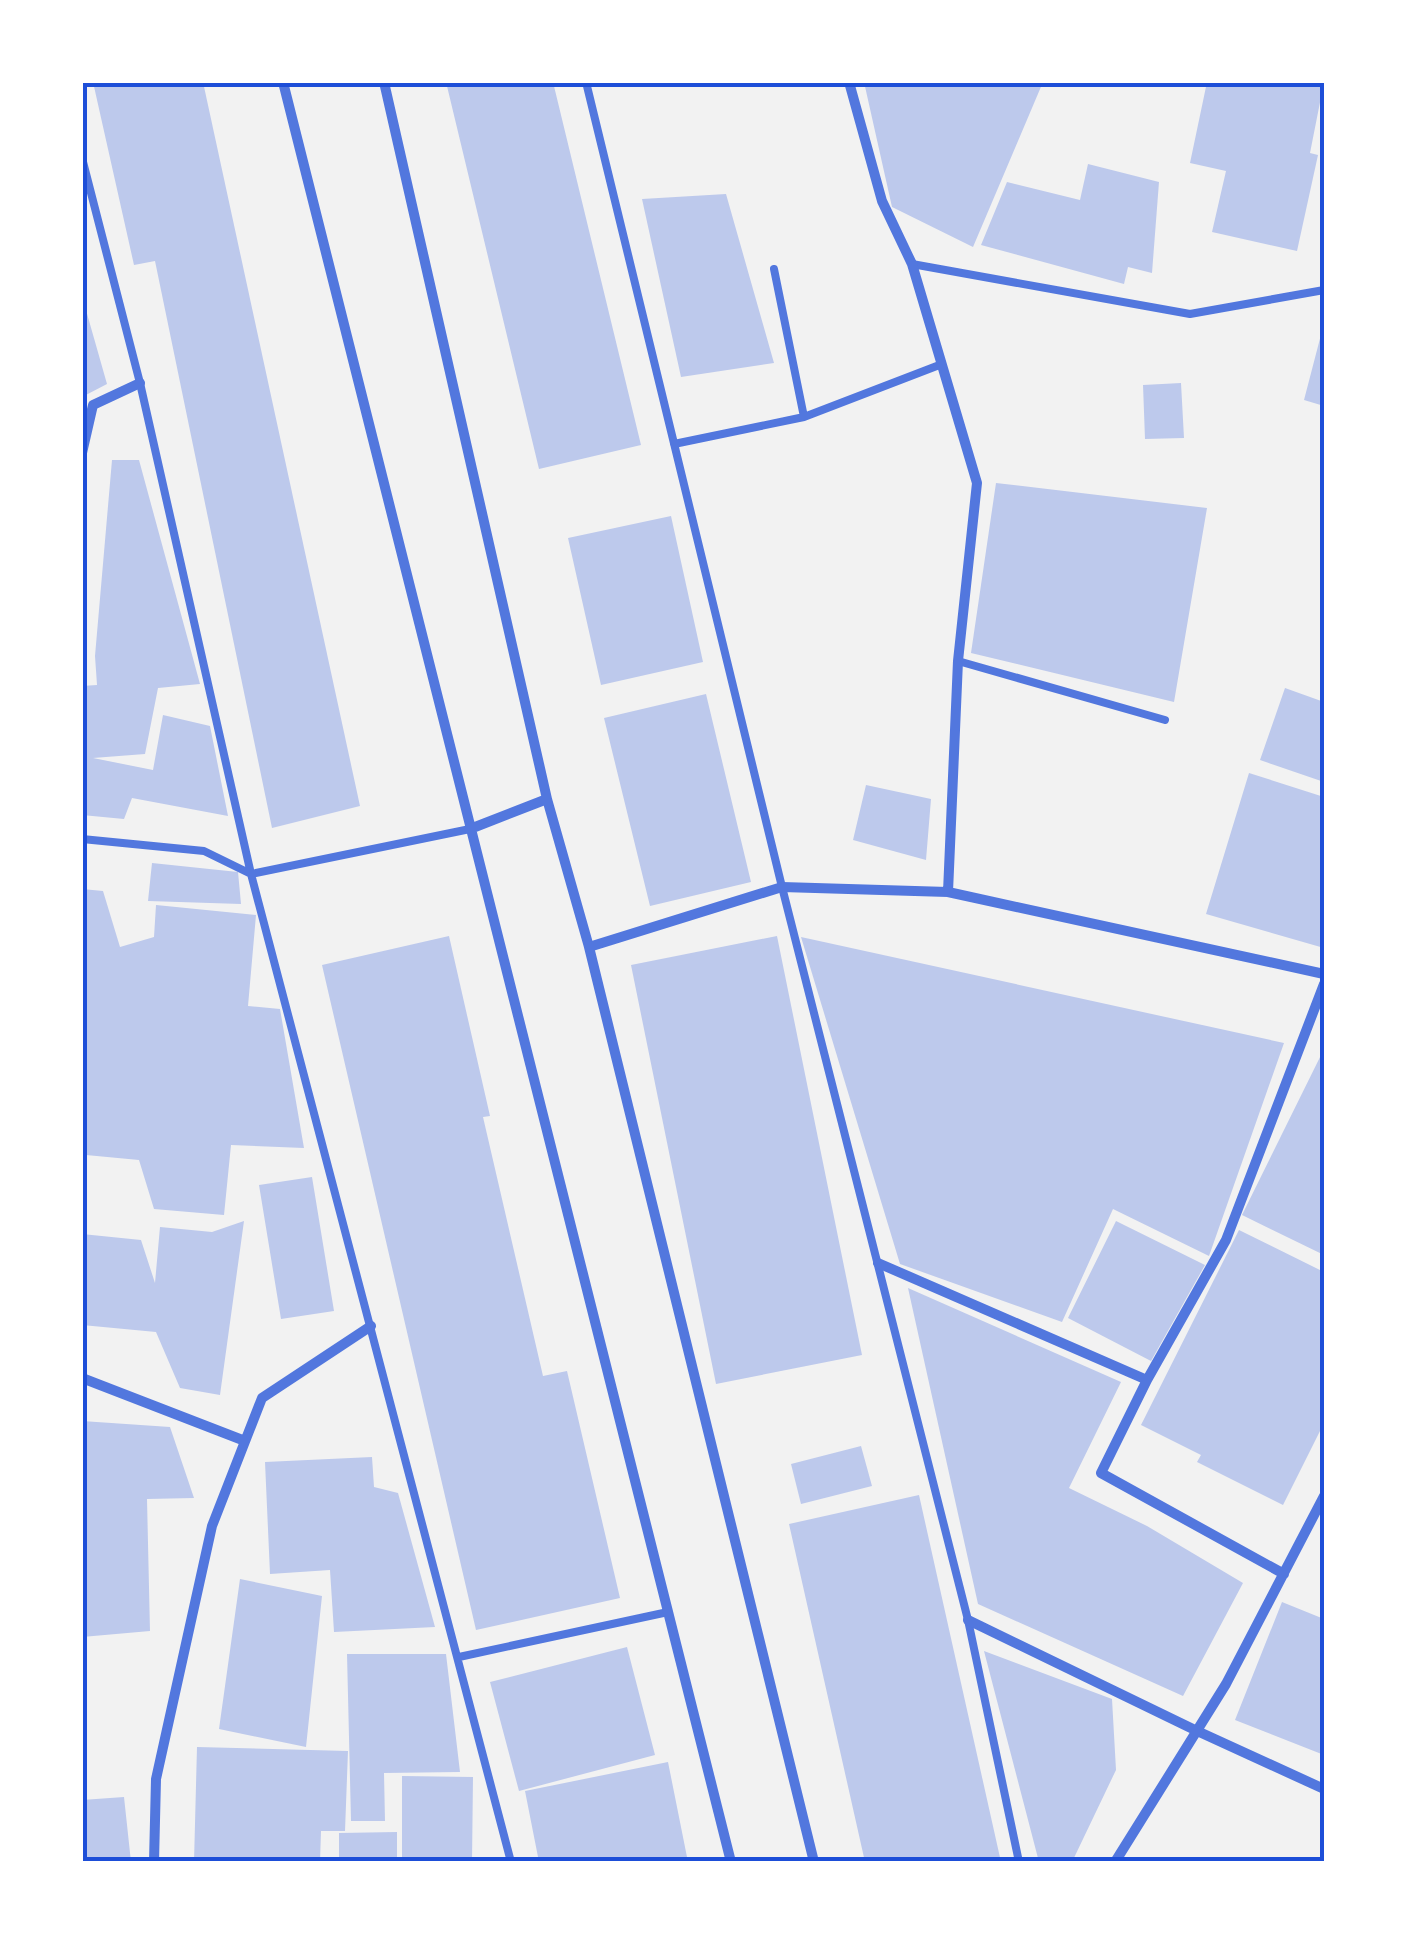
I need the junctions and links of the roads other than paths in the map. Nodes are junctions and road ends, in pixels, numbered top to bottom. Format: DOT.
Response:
graph roads {
  1 [pos="283,82"];
  2 [pos="384,82"];
  3 [pos="586,82"];
  4 [pos="849,82"];
  5 [pos="82,158"];
  6 [pos="912,264"];
  7 [pos="774,269"];
  8 [pos="1324,290"];
  9 [pos="942,364"];
  10 [pos="140,383"];
  11 [pos="804,417"];
  12 [pos="674,444"];
  13 [pos="82,453"];
  14 [pos="958,661"];
  15 [pos="1165,720"];
  16 [pos="546,799"];
  17 [pos="470,829"];
  18 [pos="82,839"];
  19 [pos="251,874"];
  20 [pos="782,886"];
  21 [pos="948,892"];
  22 [pos="589,947"];
  23 [pos="1324,974"];
  24 [pos="1324,984"];
  25 [pos="878,1263"];
  26 [pos="371,1326"];
  27 [pos="82,1378"];
  28 [pos="1148,1380"];
  29 [pos="245,1442"];
  30 [pos="1324,1496"];
  31 [pos="1319,1519"];
  32 [pos="1284,1574"];
  33 [pos="668,1612"];
  34 [pos="968,1620"];
  35 [pos="459,1658"];
  36 [pos="1196,1730"];
  37 [pos="1324,1788"];
  38 [pos="154,1862"];
  39 [pos="510,1862"];
  40 [pos="731,1862"];
  41 [pos="814,1862"];
  42 [pos="1018,1862"];
  43 [pos="1115,1862"];
  1 -- 17 [label="street"];
  2 -- 16 [label="street"];
  3 -- 12 [label="lane"];
  4 -- 6 [label="street"];
  5 -- 10 [label="lane"];
  6 -- 8 [label="lane"];
  6 -- 9 [label="street"];
  7 -- 11 [label="lane"];
  9 -- 11 [label="lane"];
  9 -- 14 [label="street"];
  10 -- 13 [label="street"];
  10 -- 19 [label="lane"];
  11 -- 12 [label="lane"];
  12 -- 20 [label="lane"];
  14 -- 15 [label="lane"];
  14 -- 21 [label="street"];
  16 -- 17 [label="street"];
  16 -- 22 [label="street"];
  17 -- 19 [label="lane"];
  17 -- 33 [label="street"];
  18 -- 19 [label="lane"];
  19 -- 26 [label="lane"];
  20 -- 21 [label="street"];
  20 -- 22 [label="street"];
  20 -- 25 [label="lane"];
  21 -- 23 [label="street"];
  22 -- 41 [label="street"];
  24 -- 28 [label="street"];
  25 -- 28 [label="street"];
  25 -- 34 [label="lane"];
  26 -- 29 [label="street"];
  26 -- 35 [label="lane"];
  27 -- 29 [label="street"];
  28 -- 32 [label="street"];
  29 -- 38 [label="street"];
  30 -- 31 [label="street"];
  31 -- 32 [label="street"];
  32 -- 36 [label="street"];
  33 -- 35 [label="lane"];
  33 -- 40 [label="street"];
  34 -- 36 [label="street"];
  34 -- 42 [label="lane"];
  35 -- 39 [label="lane"];
  36 -- 37 [label="street"];
  36 -- 43 [label="street"];
}
